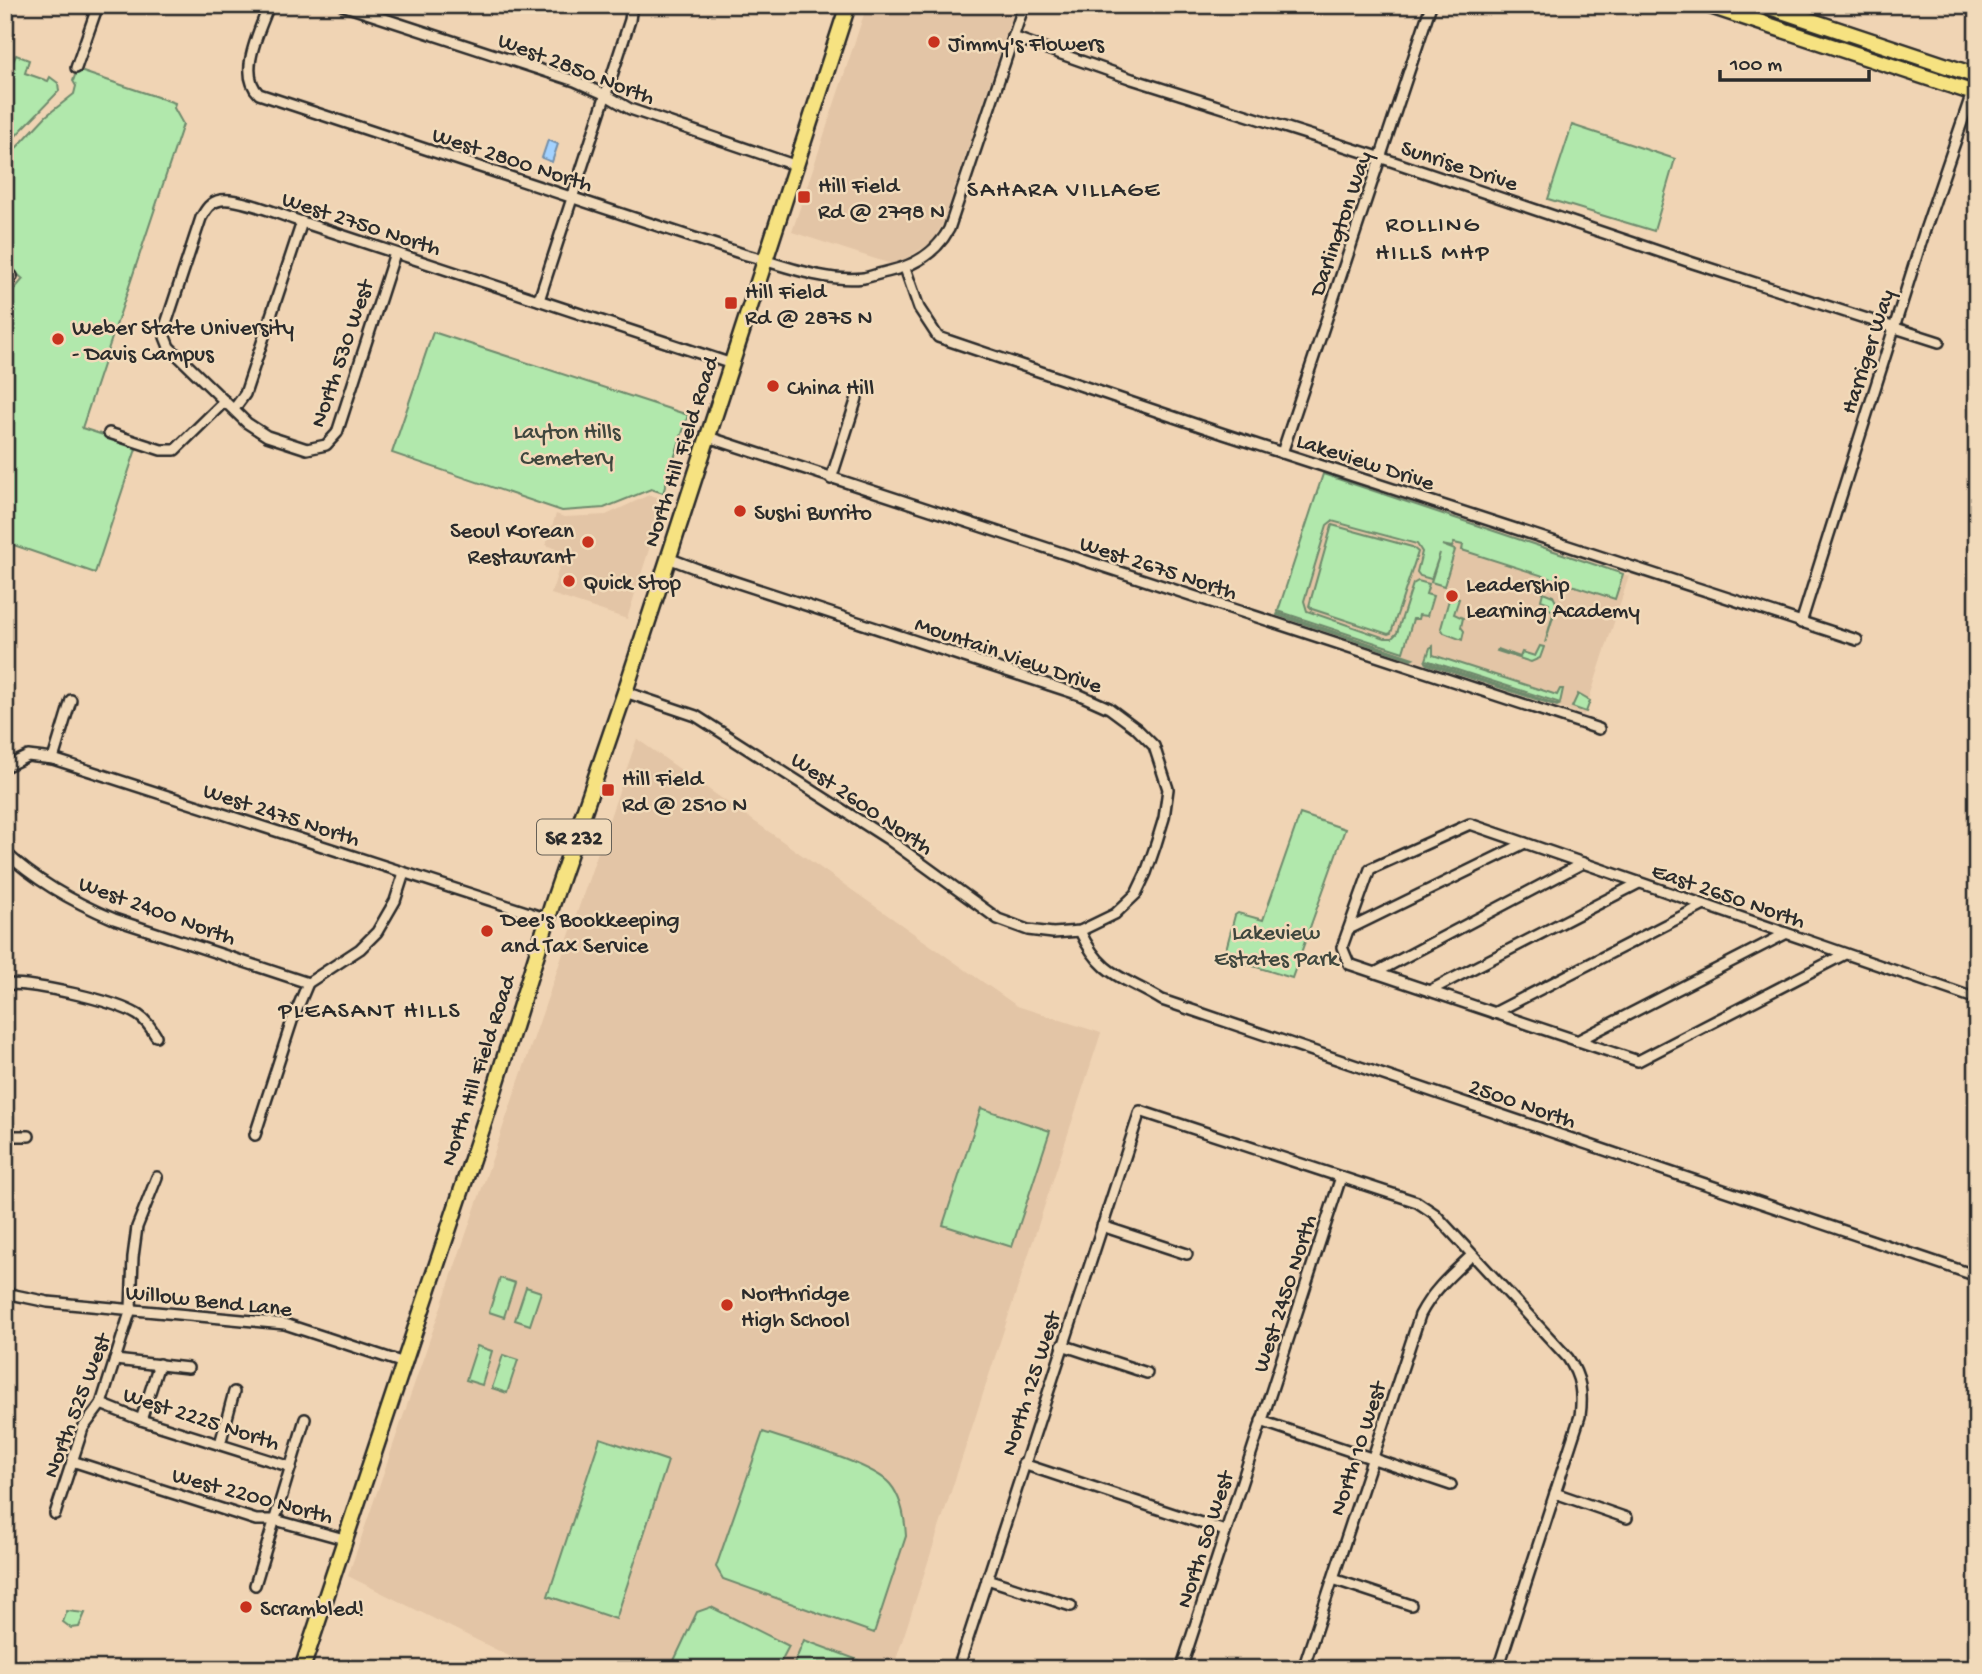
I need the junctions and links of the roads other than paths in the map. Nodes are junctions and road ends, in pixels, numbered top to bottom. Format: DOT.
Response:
graph roads {
  1 [pos="80,5"];
  2 [pos="269,5"];
  3 [pos="342,5"];
  4 [pos="632,5"];
  5 [pos="848,5"];
  6 [pos="1024,5"];
  7 [pos="1431,5"];
  8 [pos="1707,5"];
  9 [pos="1764,5"];
  10 [pos="97,8"];
  11 [pos="1013,37"];
  12 [pos="76,68"];
  13 [pos="1977,76"];
  14 [pos="1974,94"];
  15 [pos="606,95"];
  16 [pos="1382,158"];
  17 [pos="797,166"];
  18 [pos="573,197"];
  19 [pos="302,222"];
  20 [pos="395,253"];
  21 [pos="765,260"];
  22 [pos="905,268"];
  23 [pos="5,271"];
  24 [pos="5,289"];
  25 [pos="539,300"];
  26 [pos="1894,327"];
  27 [pos="1940,342"];
  28 [pos="732,364"];
  29 [pos="857,398"];
  30 [pos="225,401"];
  31 [pos="234,409"];
  32 [pos="108,433"];
  33 [pos="708,437"];
  34 [pos="1282,453"];
  35 [pos="831,479"];
  36 [pos="668,558"];
  37 [pos="1801,623"];
  38 [pos="1857,640"];
  39 [pos="625,692"];
  40 [pos="71,700"];
  41 [pos="1599,729"];
  42 [pos="53,759"];
  43 [pos="5,767"];
  44 [pos="1525,843"];
  45 [pos="5,852"];
  46 [pos="1584,863"];
  47 [pos="404,873"];
  48 [pos="1639,883"];
  49 [pos="1704,905"];
  50 [pos="548,919"];
  51 [pos="1349,929"];
  52 [pos="1080,931"];
  53 [pos="1784,934"];
  54 [pos="1845,954"];
  55 [pos="1375,973"];
  56 [pos="309,983"];
  57 [pos="5,984"];
  58 [pos="1429,991"];
  59 [pos="1977,999"];
  60 [pos="1494,1013"];
  61 [pos="156,1036"];
  62 [pos="1577,1041"];
  63 [pos="5,1133"];
  64 [pos="256,1135"];
  65 [pos="29,1136"];
  66 [pos="157,1177"];
  67 [pos="1341,1177"];
  68 [pos="1102,1226"];
  69 [pos="1187,1254"];
  70 [pos="1472,1255"];
  71 [pos="1977,1276"];
  72 [pos="5,1293"];
  73 [pos="131,1309"];
  74 [pos="1062,1345"];
  75 [pos="115,1360"];
  76 [pos="404,1363"];
  77 [pos="159,1364"];
  78 [pos="188,1368"];
  79 [pos="1147,1373"];
  80 [pos="234,1392"];
  81 [pos="101,1404"];
  82 [pos="305,1419"];
  83 [pos="141,1420"];
  84 [pos="1261,1421"];
  85 [pos="220,1444"];
  86 [pos="1373,1458"];
  87 [pos="72,1461"];
  88 [pos="1023,1464"];
  89 [pos="291,1467"];
  90 [pos="1451,1485"];
  91 [pos="1555,1493"];
  92 [pos="55,1514"];
  93 [pos="1627,1518"];
  94 [pos="275,1520"];
  95 [pos="1225,1531"];
  96 [pos="344,1539"];
  97 [pos="987,1579"];
  98 [pos="1332,1579"];
  99 [pos="255,1585"];
  100 [pos="1410,1605"];
  101 [pos="1071,1606"];
  102 [pos="302,1669"];
  103 [pos="958,1669"];
  104 [pos="1181,1669"];
  105 [pos="1303,1669"];
  106 [pos="1497,1669"];
  1 -- 10 [label="street"];
  2 -- 18 [label="street, West 2800 North"];
  3 -- 15 [label="street, West 2850 North"];
  4 -- 15 [label="street"];
  5 -- 17 [label="main road, North Hill Field Road / SR 232"];
  6 -- 11 [label="street"];
  7 -- 16 [label="street, Darlington Way"];
  8 -- 14 [label="main road"];
  9 -- 13 [label="main road"];
  10 -- 12 [label="street"];
  11 -- 16 [label="street, Sunrise Drive"];
  11 -- 22 [label="street, West 2800 North"];
  14 -- 26 [label="street, Harriger Way"];
  15 -- 17 [label="street, West 2850 North"];
  15 -- 18 [label="street"];
  16 -- 26 [label="street, Sunrise Drive"];
  16 -- 34 [label="street, Darlington Way"];
  17 -- 21 [label="main road, North Hill Field Road / SR 232"];
  18 -- 21 [label="street, West 2800 North"];
  18 -- 25 [label="street"];
  19 -- 20 [label="street, West 2750 North"];
  19 -- 30 [label="street, West 2750 North"];
  19 -- 31 [label="street"];
  20 -- 25 [label="street, West 2750 North"];
  20 -- 31 [label="street, North 530 West"];
  21 -- 22 [label="street, West 2800 North"];
  21 -- 28 [label="main road, North Hill Field Road / SR 232"];
  22 -- 34 [label="street, Lakeview Drive"];
  23 -- 24 [label="street"];
  25 -- 28 [label="street, West 2750 North"];
  26 -- 27 [label="street, Sunrise Drive"];
  26 -- 37 [label="street, Harriger Way"];
  28 -- 33 [label="main road, North Hill Field Road / SR 232"];
  29 -- 35 [label="street"];
  30 -- 31 [label="street, West 2750 North"];
  30 -- 32 [label="street"];
  33 -- 35 [label="street, West 2675 North"];
  33 -- 36 [label="main road, North Hill Field Road / SR 232"];
  34 -- 37 [label="street, Lakeview Drive"];
  35 -- 41 [label="street, West 2675 North"];
  36 -- 39 [label="main road, North Hill Field Road / SR 232"];
  36 -- 52 [label="street, Mountain View Drive"];
  37 -- 38 [label="street, Lakeview Drive"];
  39 -- 50 [label="main road, North Hill Field Road / SR 232"];
  39 -- 52 [label="street, West 2600 North"];
  40 -- 42 [label="street"];
  42 -- 43 [label="street, West 2475 North"];
  42 -- 47 [label="street, West 2475 North"];
  44 -- 46 [label="street, East 2650 North"];
  44 -- 51 [label="street"];
  44 -- 51 [label="street, East 2650 North"];
  45 -- 56 [label="street, West 2400 North"];
  46 -- 48 [label="street, East 2650 North"];
  46 -- 55 [label="street"];
  47 -- 50 [label="street, West 2475 North"];
  47 -- 56 [label="street"];
  48 -- 49 [label="street, East 2650 North"];
  48 -- 58 [label="street"];
  49 -- 53 [label="street, East 2650 North"];
  49 -- 60 [label="street"];
  50 -- 76 [label="main road, North Hill Field Road / SR 232"];
  51 -- 55 [label="street"];
  52 -- 71 [label="street, 2500 North"];
  53 -- 54 [label="street, East 2650 North"];
  53 -- 62 [label="street"];
  54 -- 59 [label="street, East 2650 North"];
  54 -- 62 [label="street"];
  55 -- 58 [label="street"];
  56 -- 64 [label="street"];
  57 -- 61 [label="street"];
  58 -- 60 [label="street"];
  60 -- 62 [label="street"];
  63 -- 65 [label="street"];
  66 -- 73 [label="street, North 525 West"];
  67 -- 68 [label="street, North 125 West"];
  67 -- 70 [label="street"];
  67 -- 84 [label="street, West 2450 North"];
  68 -- 69 [label="street"];
  68 -- 74 [label="street, North 125 West"];
  70 -- 86 [label="street, North 10 West"];
  70 -- 91 [label="street"];
  72 -- 73 [label="street, Willow Bend Lane"];
  73 -- 75 [label="street, North 525 West"];
  73 -- 76 [label="street, Willow Bend Lane"];
  74 -- 79 [label="street"];
  74 -- 88 [label="street, North 125 West"];
  75 -- 77 [label="street"];
  75 -- 81 [label="street, North 525 West"];
  76 -- 96 [label="main road, North Hill Field Road / SR 232"];
  77 -- 78 [label="street"];
  77 -- 83 [label="street"];
  80 -- 85 [label="street"];
  81 -- 83 [label="street, West 2225 North"];
  81 -- 87 [label="street, North 525 West"];
  82 -- 89 [label="street"];
  83 -- 85 [label="street, West 2225 North"];
  84 -- 86 [label="street"];
  84 -- 95 [label="street, North 50 West"];
  85 -- 89 [label="street, West 2225 North"];
  86 -- 90 [label="street"];
  86 -- 98 [label="street, North 10 West"];
  87 -- 92 [label="street, North 525 West"];
  87 -- 94 [label="street, West 2200 North"];
  88 -- 95 [label="street"];
  88 -- 97 [label="street, North 125 West"];
  89 -- 94 [label="street"];
  91 -- 93 [label="street"];
  91 -- 106 [label="street"];
  94 -- 96 [label="street, West 2200 North"];
  94 -- 99 [label="street"];
  95 -- 104 [label="street, North 50 West"];
  96 -- 102 [label="main road, North Hill Field Road / SR 232"];
  97 -- 101 [label="street"];
  97 -- 103 [label="street, North 125 West"];
  98 -- 100 [label="street"];
  98 -- 105 [label="street, North 10 West"];
}
